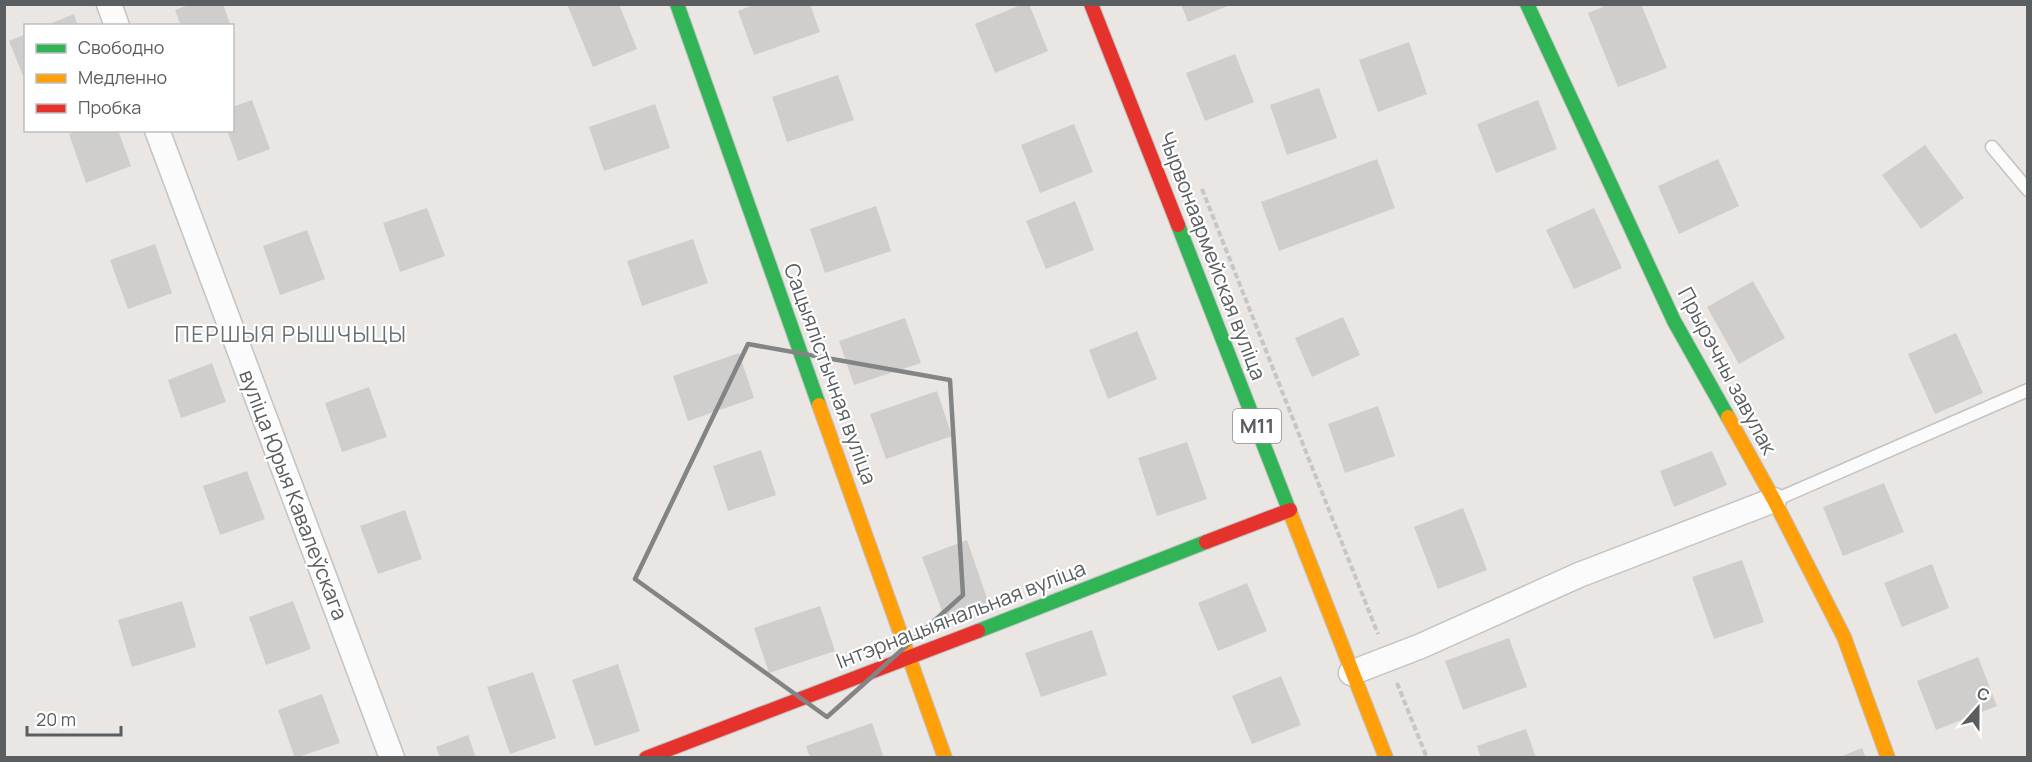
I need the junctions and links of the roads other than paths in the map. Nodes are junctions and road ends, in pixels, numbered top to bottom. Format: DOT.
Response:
graph roads {
  1 [pos="109,4"];
  2 [pos="676,4"];
  3 [pos="1091,4"];
  4 [pos="1527,4"];
  5 [pos="116,24"];
  6 [pos="158,132"];
  7 [pos="1992,147"];
  8 [pos="2028,190"];
  9 [pos="2028,390"];
  10 [pos="1774,500"];
  11 [pos="1290,510"];
  12 [pos="908,658"];
  13 [pos="1352,673"];
  14 [pos="392,758"];
  15 [pos="646,758"];
  16 [pos="945,758"];
  17 [pos="1386,758"];
  18 [pos="1888,758"];
  1 -- 5 [label="street"];
  2 -- 12 [label="main road, Сацыялістычная вуліца"];
  3 -- 11 [label="main road, Чырвонаармейская вуліца / М11"];
  4 -- 10 [label="main road, Прырэчны завулак"];
  6 -- 14 [label="street, вуліца Юрыя Кавалеўскага"];
  7 -- 8 [label="lane"];
  9 -- 10 [label="lane"];
  10 -- 13 [label="street"];
  10 -- 18 [label="main road, Прырэчны завулак"];
  11 -- 12 [label="main road, Інтэрнацыянальная вуліца"];
  11 -- 13 [label="main road, Чырвонаармейская вуліца / М11"];
  12 -- 15 [label="main road, Інтэрнацыянальная вуліца"];
  12 -- 16 [label="main road, Сацыялістычная вуліца"];
  13 -- 17 [label="main road, Чырвонаармейская вуліца / М11"];
}
